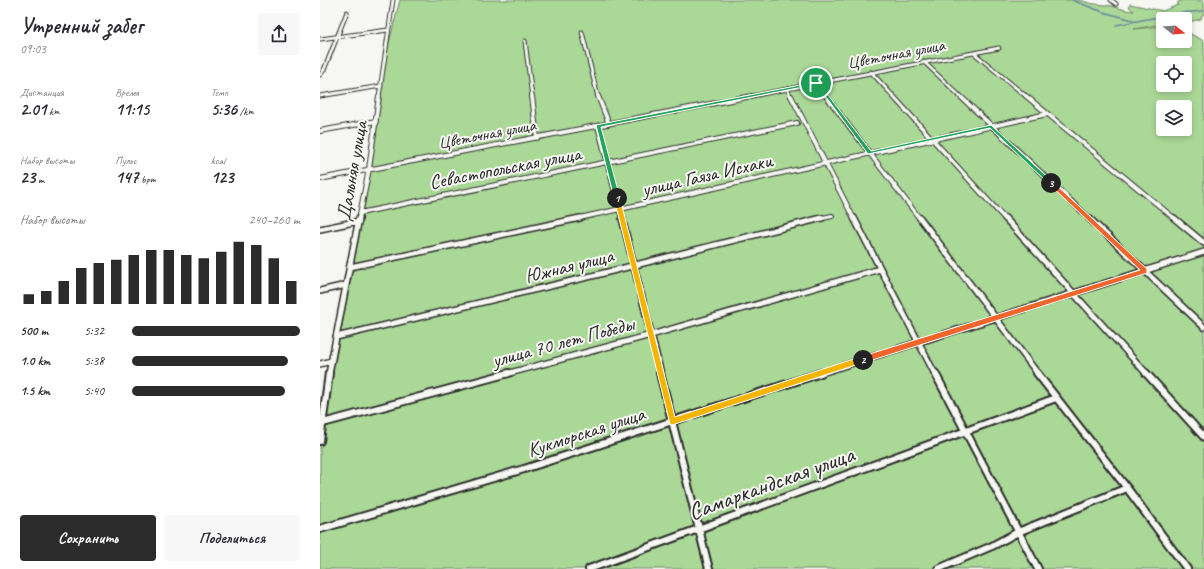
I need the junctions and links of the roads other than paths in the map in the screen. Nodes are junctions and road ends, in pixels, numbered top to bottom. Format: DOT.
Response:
graph roads {
  1 [pos="393,0"];
  2 [pos="1111,0"];
  3 [pos="1116,4"];
  4 [pos="347,12"];
  5 [pos="388,30"];
  6 [pos="582,32"];
  7 [pos="337,37"];
  8 [pos="320,39"];
  9 [pos="525,40"];
  10 [pos="999,48"];
  11 [pos="974,53"];
  12 [pos="924,62"];
  13 [pos="871,72"];
  14 [pos="320,75"];
  15 [pos="816,83"];
  16 [pos="381,86"];
  17 [pos="787,89"];
  18 [pos="320,96"];
  19 [pos="1047,114"];
  20 [pos="376,121"];
  21 [pos="797,123"];
  22 [pos="609,124"];
  23 [pos="598,126"];
  24 [pos="991,126"];
  25 [pos="320,131"];
  26 [pos="536,138"];
  27 [pos="932,139"];
  28 [pos="870,153"];
  29 [pos="608,163"];
  30 [pos="826,163"];
  31 [pos="369,169"];
  32 [pos="320,179"];
  33 [pos="620,210"];
  34 [pos="360,212"];
  35 [pos="832,216"];
  36 [pos="359,222"];
  37 [pos="320,229"];
  38 [pos="1204,243"];
  39 [pos="1204,252"];
  40 [pos="634,266"];
  41 [pos="350,267"];
  42 [pos="880,269"];
  43 [pos="1145,271"];
  44 [pos="346,285"];
  45 [pos="320,291"];
  46 [pos="1074,294"];
  47 [pos="996,318"];
  48 [pos="1204,327"];
  49 [pos="652,335"];
  50 [pos="336,337"];
  51 [pos="918,342"];
  52 [pos="331,361"];
  53 [pos="320,364"];
  54 [pos="1056,398"];
  55 [pos="672,421"];
  56 [pos="323,424"];
  57 [pos="965,431"];
  58 [pos="1204,437"];
  59 [pos="320,441"];
  60 [pos="1127,488"];
  61 [pos="320,529"];
  62 [pos="699,530"];
  63 [pos="1018,532"];
  64 [pos="589,569"];
  65 [pos="709,569"];
  66 [pos="938,569"];
  67 [pos="1038,569"];
  68 [pos="1187,569"];
  1 -- 5 [label="street, Дальняя улица"];
  2 -- 3 [label="street"];
  4 -- 7 [label="street"];
  5 -- 7 [label="street"];
  5 -- 16 [label="street, Дальняя улица"];
  6 -- 22 [label="street"];
  7 -- 8 [label="street"];
  7 -- 14 [label="street"];
  9 -- 26 [label="street"];
  10 -- 11 [label="street, Цветочная улица"];
  11 -- 12 [label="street, Цветочная улица"];
  11 -- 19 [label="street"];
  12 -- 13 [label="street, Цветочная улица"];
  12 -- 24 [label="street"];
  13 -- 15 [label="street, Цветочная улица"];
  13 -- 27 [label="street"];
  15 -- 17 [label="street, Цветочная улица"];
  15 -- 28 [label="street"];
  16 -- 18 [label="street"];
  16 -- 20 [label="street, Дальняя улица"];
  17 -- 22 [label="street, Цветочная улица"];
  17 -- 30 [label="street"];
  19 -- 24 [label="street, улица Гаяза Исхаки"];
  19 -- 38 [label="street"];
  20 -- 25 [label="street"];
  20 -- 31 [label="street, Дальняя улица"];
  21 -- 29 [label="street, Севастопольская улица"];
  22 -- 23 [label="street, Цветочная улица"];
  23 -- 26 [label="street, Цветочная улица"];
  23 -- 29 [label="street"];
  24 -- 27 [label="street, улица Гаяза Исхаки"];
  24 -- 43 [label="street"];
  26 -- 31 [label="street, Цветочная улица"];
  27 -- 28 [label="street, улица Гаяза Исхаки"];
  27 -- 46 [label="street"];
  28 -- 30 [label="street, улица Гаяза Исхаки"];
  28 -- 47 [label="street"];
  29 -- 33 [label="street"];
  29 -- 34 [label="street, Севастопольская улица"];
  30 -- 33 [label="street, улица Гаяза Исхаки"];
  30 -- 42 [label="street"];
  31 -- 32 [label="street"];
  31 -- 34 [label="street, Дальняя улица"];
  33 -- 40 [label="street"];
  33 -- 41 [label="street, улица Гаяза Исхаки"];
  34 -- 36 [label="street, Дальняя улица"];
  35 -- 40 [label="street, Южная улица"];
  36 -- 37 [label="street"];
  36 -- 41 [label="street, Дальняя улица"];
  39 -- 43 [label="street, Кукморская улица"];
  40 -- 49 [label="street"];
  40 -- 50 [label="street, Южная улица"];
  41 -- 44 [label="street, Дальняя улица"];
  42 -- 49 [label="street, улица 70 лет Победы"];
  42 -- 51 [label="street"];
  43 -- 46 [label="street, Кукморская улица"];
  43 -- 48 [label="street"];
  44 -- 45 [label="street"];
  44 -- 50 [label="street, Дальняя улица"];
  46 -- 47 [label="street, Кукморская улица"];
  46 -- 58 [label="street"];
  47 -- 51 [label="street, Кукморская улица"];
  47 -- 54 [label="street"];
  49 -- 55 [label="street"];
  49 -- 56 [label="street, улица 70 лет Победы"];
  50 -- 52 [label="street, Дальняя улица"];
  51 -- 55 [label="street, Кукморская улица"];
  51 -- 57 [label="street"];
  52 -- 53 [label="street"];
  52 -- 56 [label="street, Дальняя улица"];
  54 -- 57 [label="street, Самаркандская улица"];
  54 -- 60 [label="street"];
  55 -- 61 [label="street, Кукморская улица"];
  55 -- 62 [label="street"];
  56 -- 59 [label="street, Дальняя улица"];
  57 -- 62 [label="street, Самаркандская улица"];
  57 -- 63 [label="street"];
  60 -- 63 [label="street"];
  60 -- 68 [label="street"];
  62 -- 64 [label="street, Самаркандская улица"];
  62 -- 65 [label="street"];
  63 -- 66 [label="street"];
  63 -- 67 [label="street"];
}
